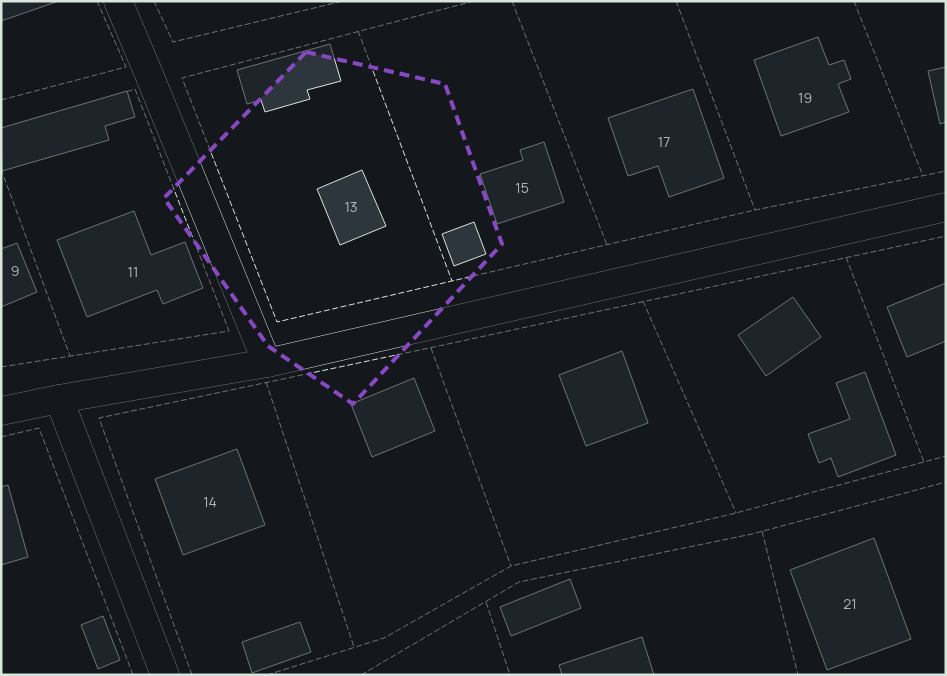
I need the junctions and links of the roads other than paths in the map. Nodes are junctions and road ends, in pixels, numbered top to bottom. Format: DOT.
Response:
graph roads {
  1 [pos="118,1"];
  2 [pos="946,207"];
  3 [pos="267,363"];
  4 [pos="59,399"];
  5 [pos="1,411"];
  6 [pos="165,675"];
  1 -- 3 [label="street"];
  2 -- 3 [label="street"];
  3 -- 4 [label="street"];
  4 -- 5 [label="street"];
  4 -- 6 [label="street"];
}
